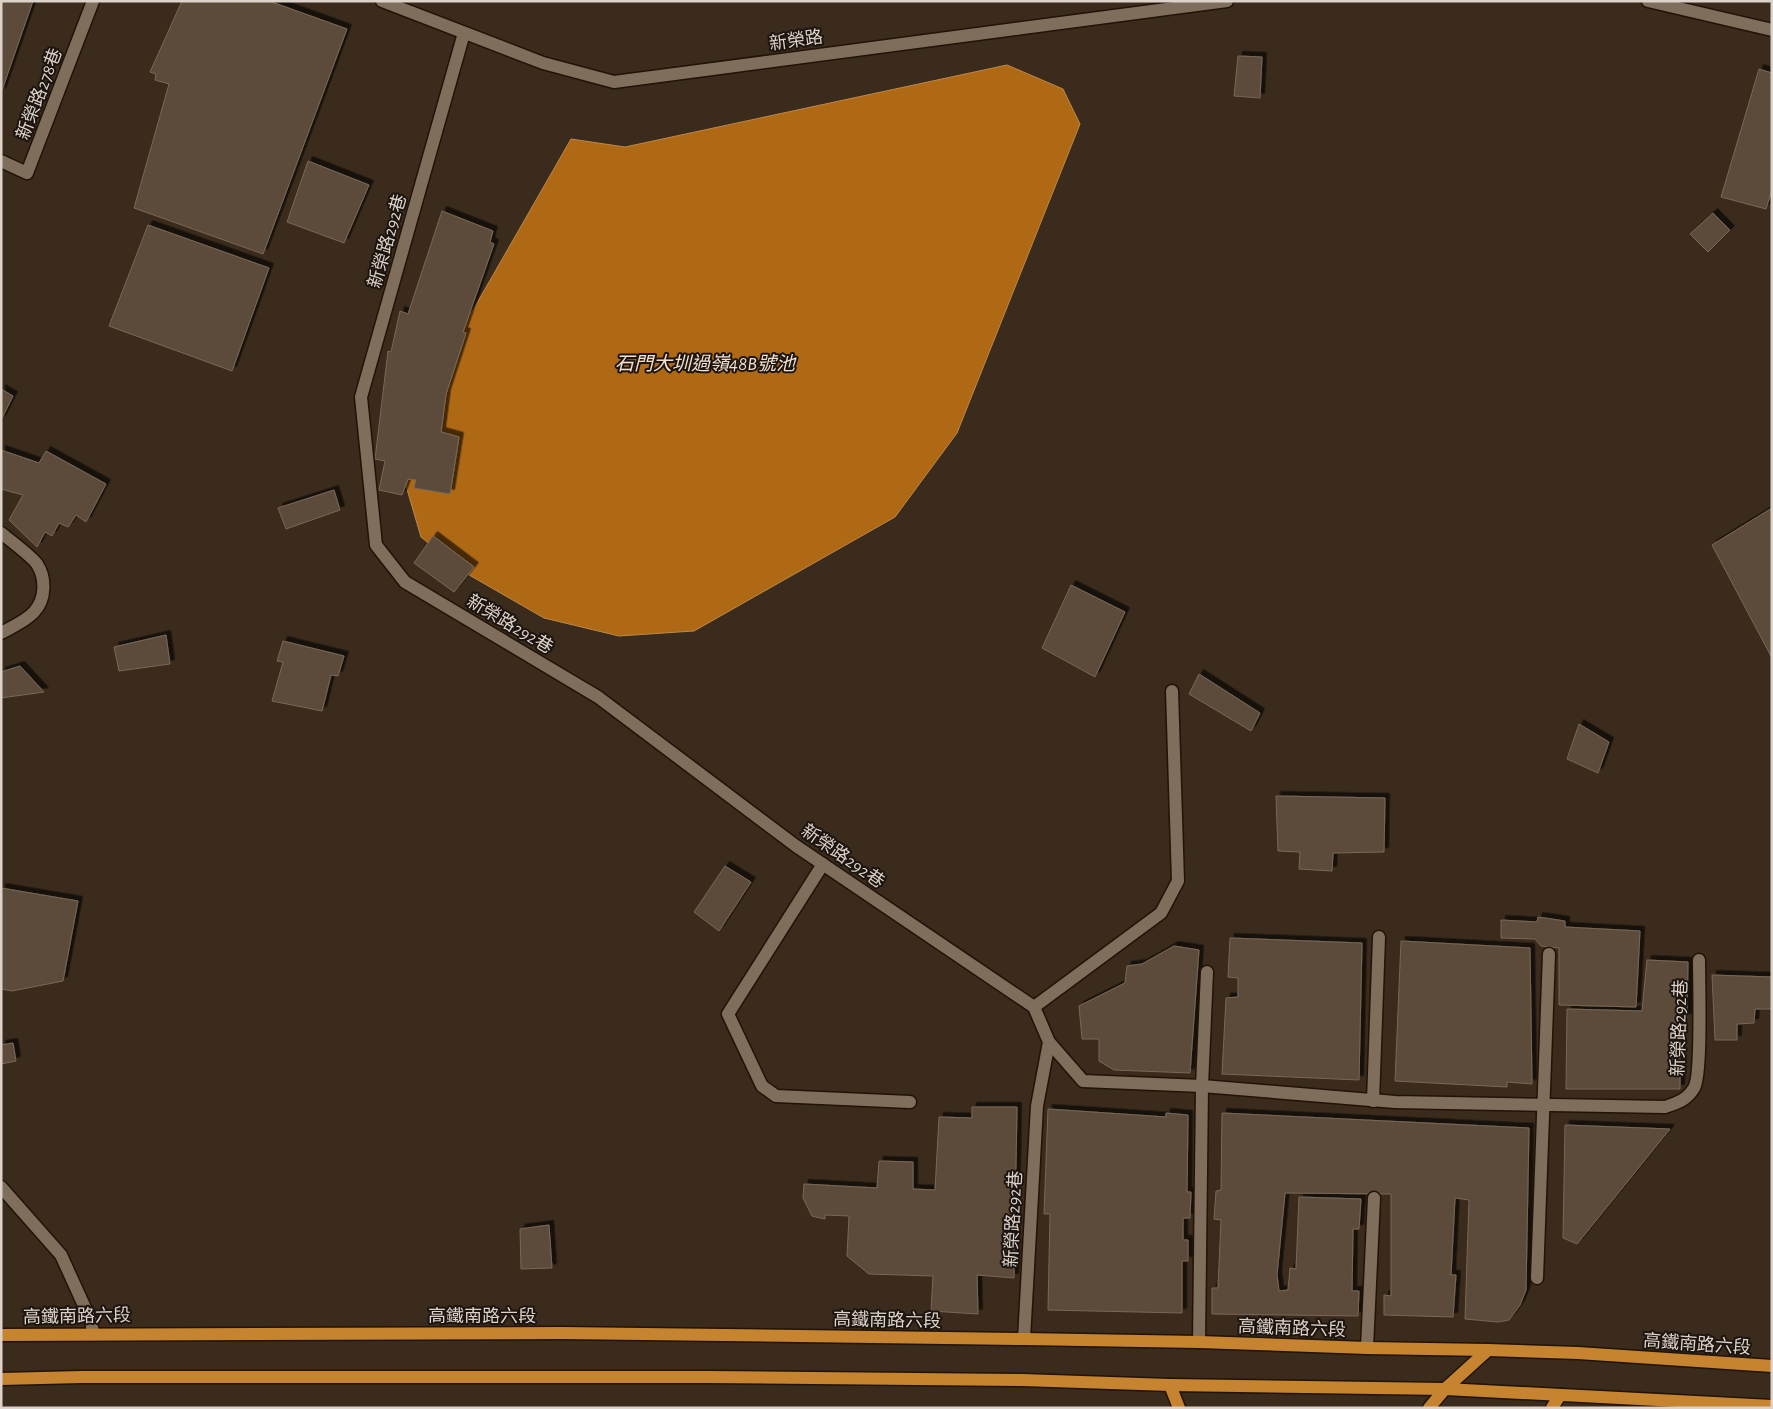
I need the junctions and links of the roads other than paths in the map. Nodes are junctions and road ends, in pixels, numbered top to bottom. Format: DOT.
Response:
graph roads {
  1 [pos="93,1"];
  2 [pos="382,1"];
  3 [pos="1227,1"];
  4 [pos="1648,1"];
  5 [pos="1772,30"];
  6 [pos="464,33"];
  7 [pos="1,161"];
  8 [pos="1,533"];
  9 [pos="1,633"];
  10 [pos="1172,691"];
  11 [pos="823,864"];
  12 [pos="1379,937"];
  13 [pos="1548,954"];
  14 [pos="1699,960"];
  15 [pos="1207,972"];
  16 [pos="1034,1007"];
  17 [pos="1049,1042"];
  18 [pos="1202,1086"];
  19 [pos="1373,1100"];
  20 [pos="910,1102"];
  21 [pos="1543,1104"];
  22 [pos="1,1187"];
  23 [pos="1374,1198"];
  24 [pos="1537,1278"];
  25 [pos="93,1333"];
  26 [pos="1,1335"];
  27 [pos="1024,1339"];
  28 [pos="1199,1342"];
  29 [pos="1367,1348"];
  30 [pos="1488,1350"];
  31 [pos="1772,1366"];
  32 [pos="1,1379"];
  33 [pos="1170,1385"];
  34 [pos="1445,1389"];
  35 [pos="1560,1395"];
  36 [pos="1772,1406"];
  37 [pos="1179,1408"];
  38 [pos="1429,1408"];
  39 [pos="1552,1408"];
  1 -- 7 [label="street, 新榮路278巷"];
  2 -- 6 [label="street, 新榮路"];
  3 -- 6 [label="street, 新榮路"];
  4 -- 5 [label="street"];
  6 -- 11 [label="street, 新榮路292巷"];
  8 -- 9 [label="street"];
  10 -- 16 [label="street"];
  11 -- 16 [label="street, 新榮路292巷"];
  11 -- 20 [label="street"];
  12 -- 19 [label="street"];
  13 -- 21 [label="street"];
  14 -- 21 [label="street, 新榮路292巷"];
  15 -- 18 [label="street"];
  16 -- 17 [label="street, 新榮路292巷"];
  17 -- 18 [label="street, 新榮路292巷"];
  17 -- 27 [label="street, 新榮路292巷"];
  18 -- 19 [label="street, 新榮路292巷"];
  18 -- 28 [label="street"];
  19 -- 21 [label="street, 新榮路292巷"];
  21 -- 24 [label="street"];
  22 -- 25 [label="street"];
  23 -- 29 [label="street"];
  25 -- 26 [label="main road, 高鐵南路六段"];
  25 -- 27 [label="main road, 高鐵南路六段"];
  27 -- 28 [label="main road, 高鐵南路六段"];
  28 -- 29 [label="main road, 高鐵南路六段"];
  29 -- 30 [label="main road, 高鐵南路六段"];
  30 -- 31 [label="main road, 高鐵南路六段"];
  30 -- 34 [label="main road"];
  32 -- 33 [label="main road"];
  33 -- 34 [label="main road"];
  33 -- 37 [label="main road"];
  34 -- 35 [label="main road"];
  34 -- 38 [label="main road"];
  35 -- 36 [label="main road"];
  35 -- 39 [label="main road"];
}
